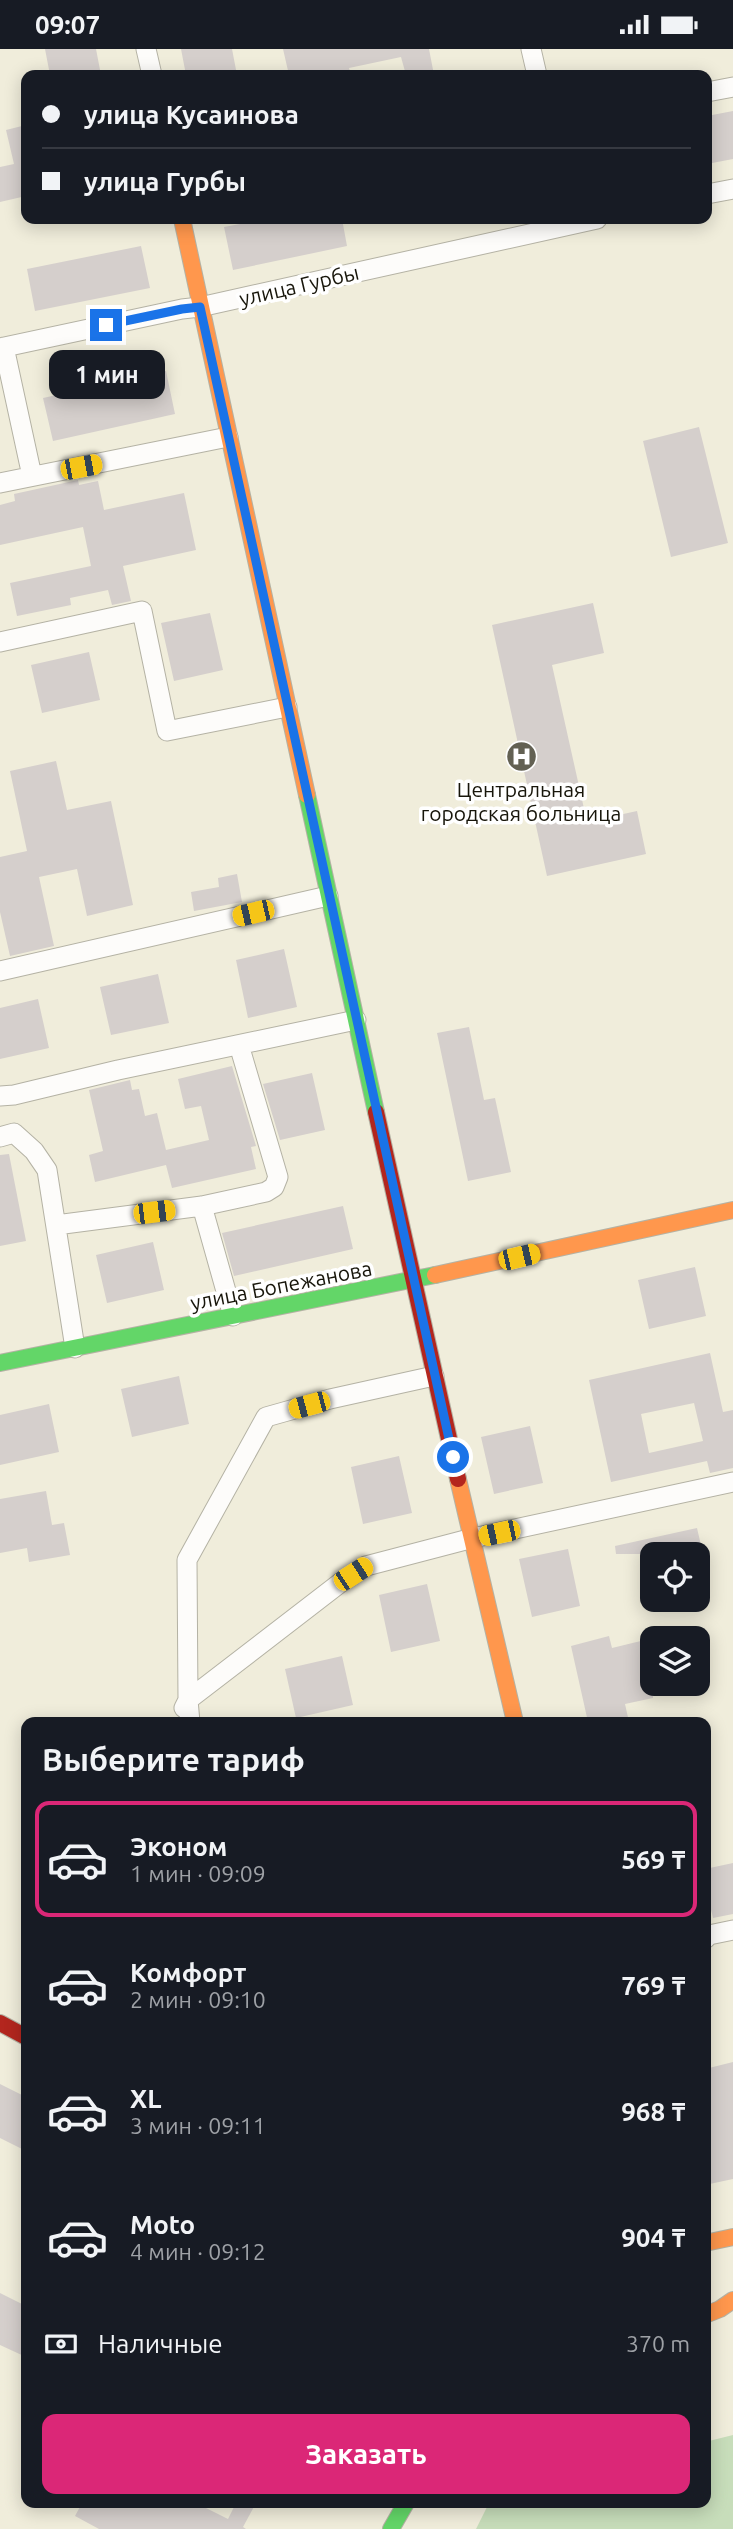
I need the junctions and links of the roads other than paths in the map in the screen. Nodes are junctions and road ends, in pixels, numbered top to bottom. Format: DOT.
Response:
graph roads {
  1 [pos="146,49"];
  2 [pos="531,49"];
  3 [pos="151,70"];
  4 [pos="536,70"];
  5 [pos="733,87"];
  6 [pos="712,91"];
  7 [pos="733,188"];
  8 [pos="712,193"];
  9 [pos="182,224"];
  10 [pos="574,224"];
  11 [pos="200,307"];
  12 [pos="2,348"];
  13 [pos="228,437"];
  14 [pos="32,477"];
  15 [pos="0,483"];
  16 [pos="0,642"];
  17 [pos="287,707"];
  18 [pos="328,896"];
  19 [pos="0,971"];
  20 [pos="356,1020"];
  21 [pos="239,1045"];
  22 [pos="0,1096"];
  23 [pos="0,1137"];
  24 [pos="202,1206"];
  25 [pos="733,1210"];
  26 [pos="56,1225"];
  27 [pos="412,1280"];
  28 [pos="233,1316"];
  29 [pos="75,1348"];
  30 [pos="0,1363"];
  31 [pos="434,1376"];
  32 [pos="733,1482"];
  33 [pos="473,1538"];
  34 [pos="188,1700"];
  35 [pos="180,1717"];
  36 [pos="190,1717"];
  37 [pos="514,1717"];
  38 [pos="733,1930"];
  39 [pos="711,1935"];
  40 [pos="0,2023"];
  41 [pos="21,2034"];
  42 [pos="733,2237"];
  43 [pos="711,2241"];
  44 [pos="733,2300"];
  45 [pos="711,2312"];
  46 [pos="403,2508"];
  47 [pos="391,2529"];
  1 -- 3 [label="street"];
  2 -- 4 [label="street"];
  5 -- 6 [label="street"];
  7 -- 8 [label="street"];
  9 -- 11 [label="street"];
  10 -- 11 [label="street, улица Гурбы"];
  11 -- 12 [label="street, улица Гурбы"];
  11 -- 13 [label="street"];
  12 -- 14 [label="street"];
  13 -- 14 [label="street"];
  13 -- 17 [label="street"];
  14 -- 15 [label="street"];
  16 -- 17 [label="street"];
  17 -- 18 [label="street"];
  18 -- 19 [label="street"];
  18 -- 20 [label="street"];
  20 -- 21 [label="street"];
  20 -- 27 [label="street"];
  21 -- 22 [label="street"];
  21 -- 24 [label="street"];
  23 -- 26 [label="street"];
  24 -- 26 [label="street"];
  24 -- 28 [label="street"];
  25 -- 27 [label="street, улица Бопежанова"];
  26 -- 29 [label="street"];
  27 -- 28 [label="street, улица Бопежанова"];
  27 -- 31 [label="street"];
  28 -- 29 [label="street, улица Бопежанова"];
  29 -- 30 [label="street, улица Бопежанова"];
  31 -- 33 [label="street"];
  31 -- 34 [label="street"];
  32 -- 33 [label="street"];
  33 -- 34 [label="street"];
  33 -- 37 [label="street"];
  34 -- 35 [label="street"];
  34 -- 36 [label="street"];
  38 -- 39 [label="street"];
  40 -- 41 [label="street"];
  42 -- 43 [label="street"];
  44 -- 45 [label="street"];
  46 -- 47 [label="street"];
}
